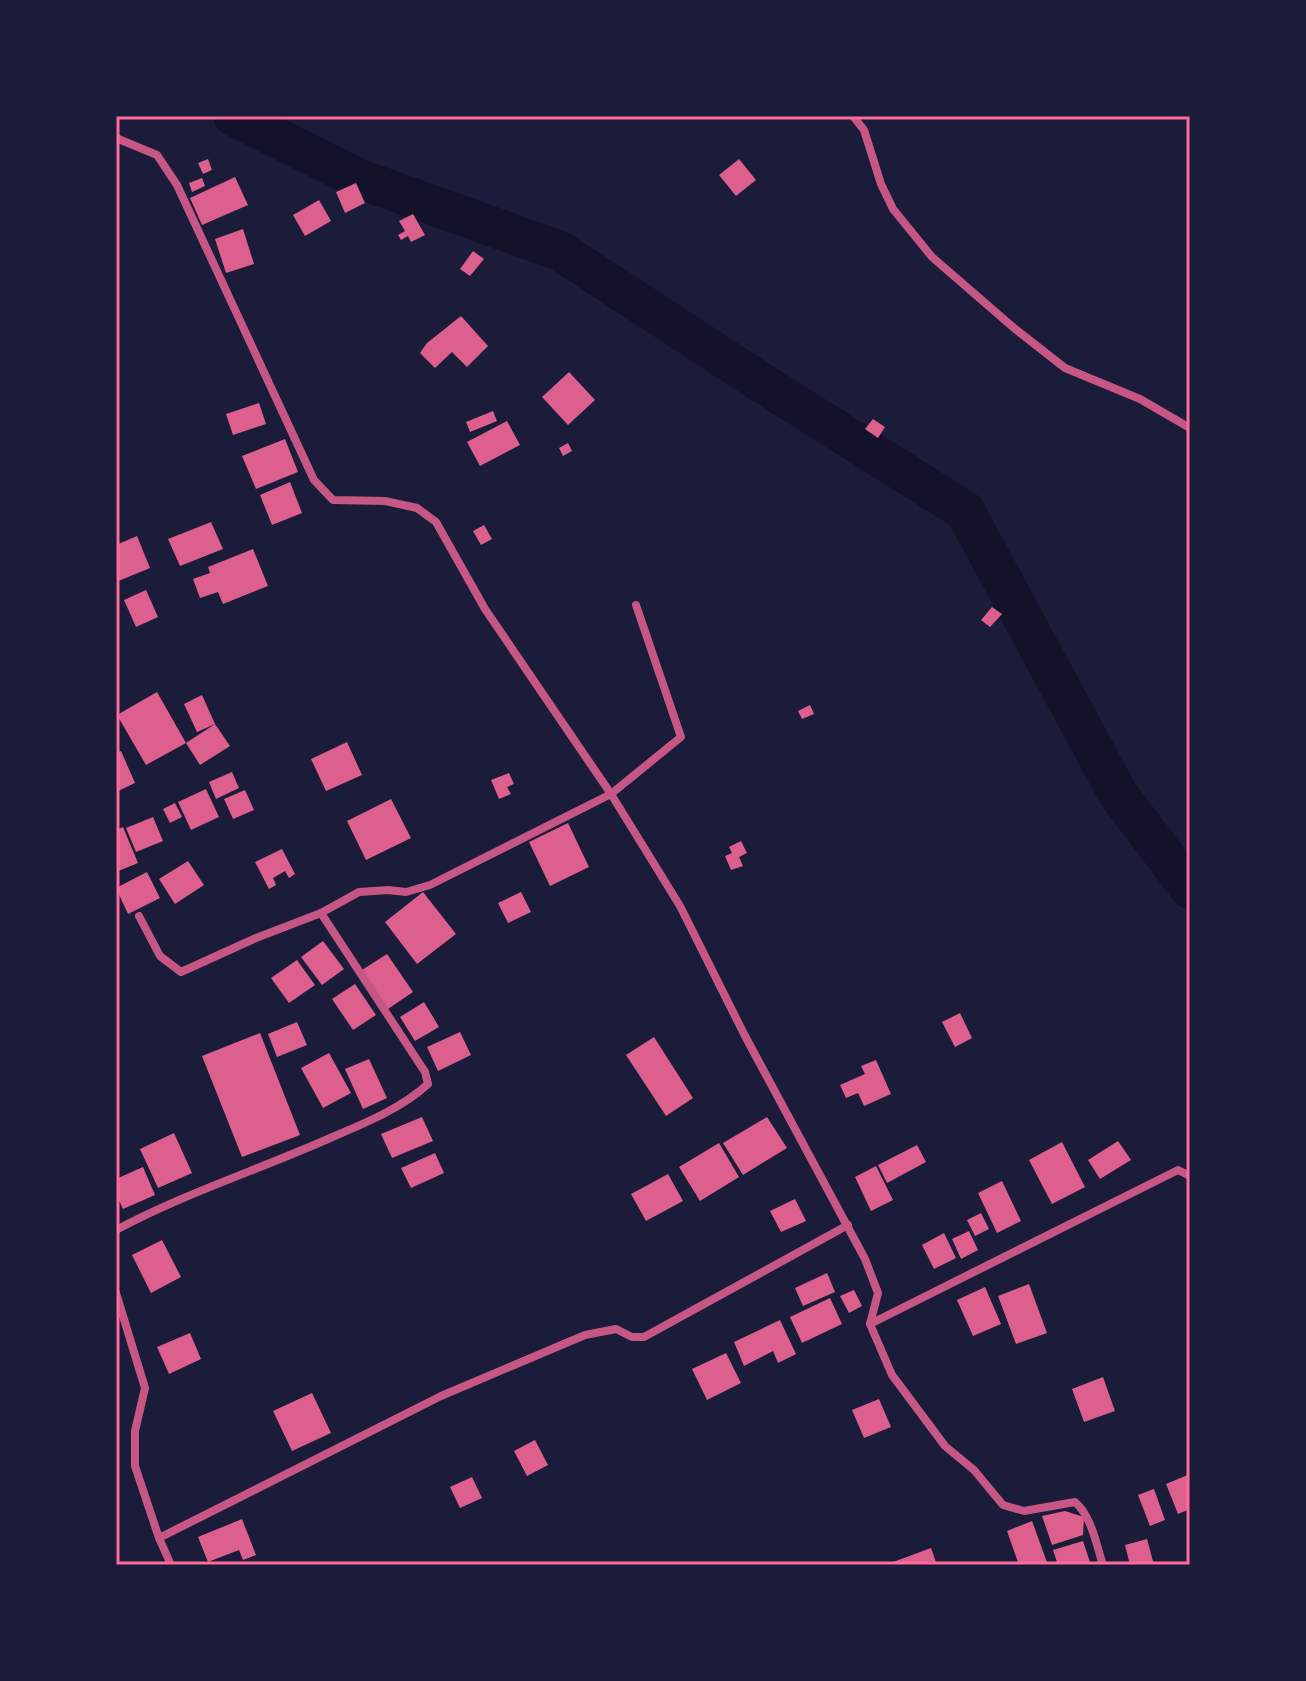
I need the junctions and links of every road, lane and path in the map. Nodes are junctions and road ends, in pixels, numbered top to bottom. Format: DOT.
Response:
graph roads {
  1 [pos="853,116"];
  2 [pos="116,138"];
  3 [pos="1190,428"];
  4 [pos="636,605"];
  5 [pos="611,794"];
  6 [pos="321,913"];
  7 [pos="139,916"];
  8 [pos="1190,1176"];
  9 [pos="848,1225"];
  10 [pos="116,1230"];
  11 [pos="116,1293"];
  12 [pos="870,1324"];
  13 [pos="159,1538"];
  14 [pos="171,1565"];
  15 [pos="1103,1565"];
  1 -- 3 [label="street"];
  2 -- 5 [label="street"];
  4 -- 5 [label="street"];
  5 -- 6 [label="street"];
  5 -- 9 [label="street"];
  6 -- 7 [label="street"];
  6 -- 10 [label="street"];
  8 -- 12 [label="street"];
  9 -- 12 [label="street"];
  9 -- 13 [label="street"];
  11 -- 13 [label="street"];
  12 -- 15 [label="street"];
  13 -- 14 [label="street"];
}
